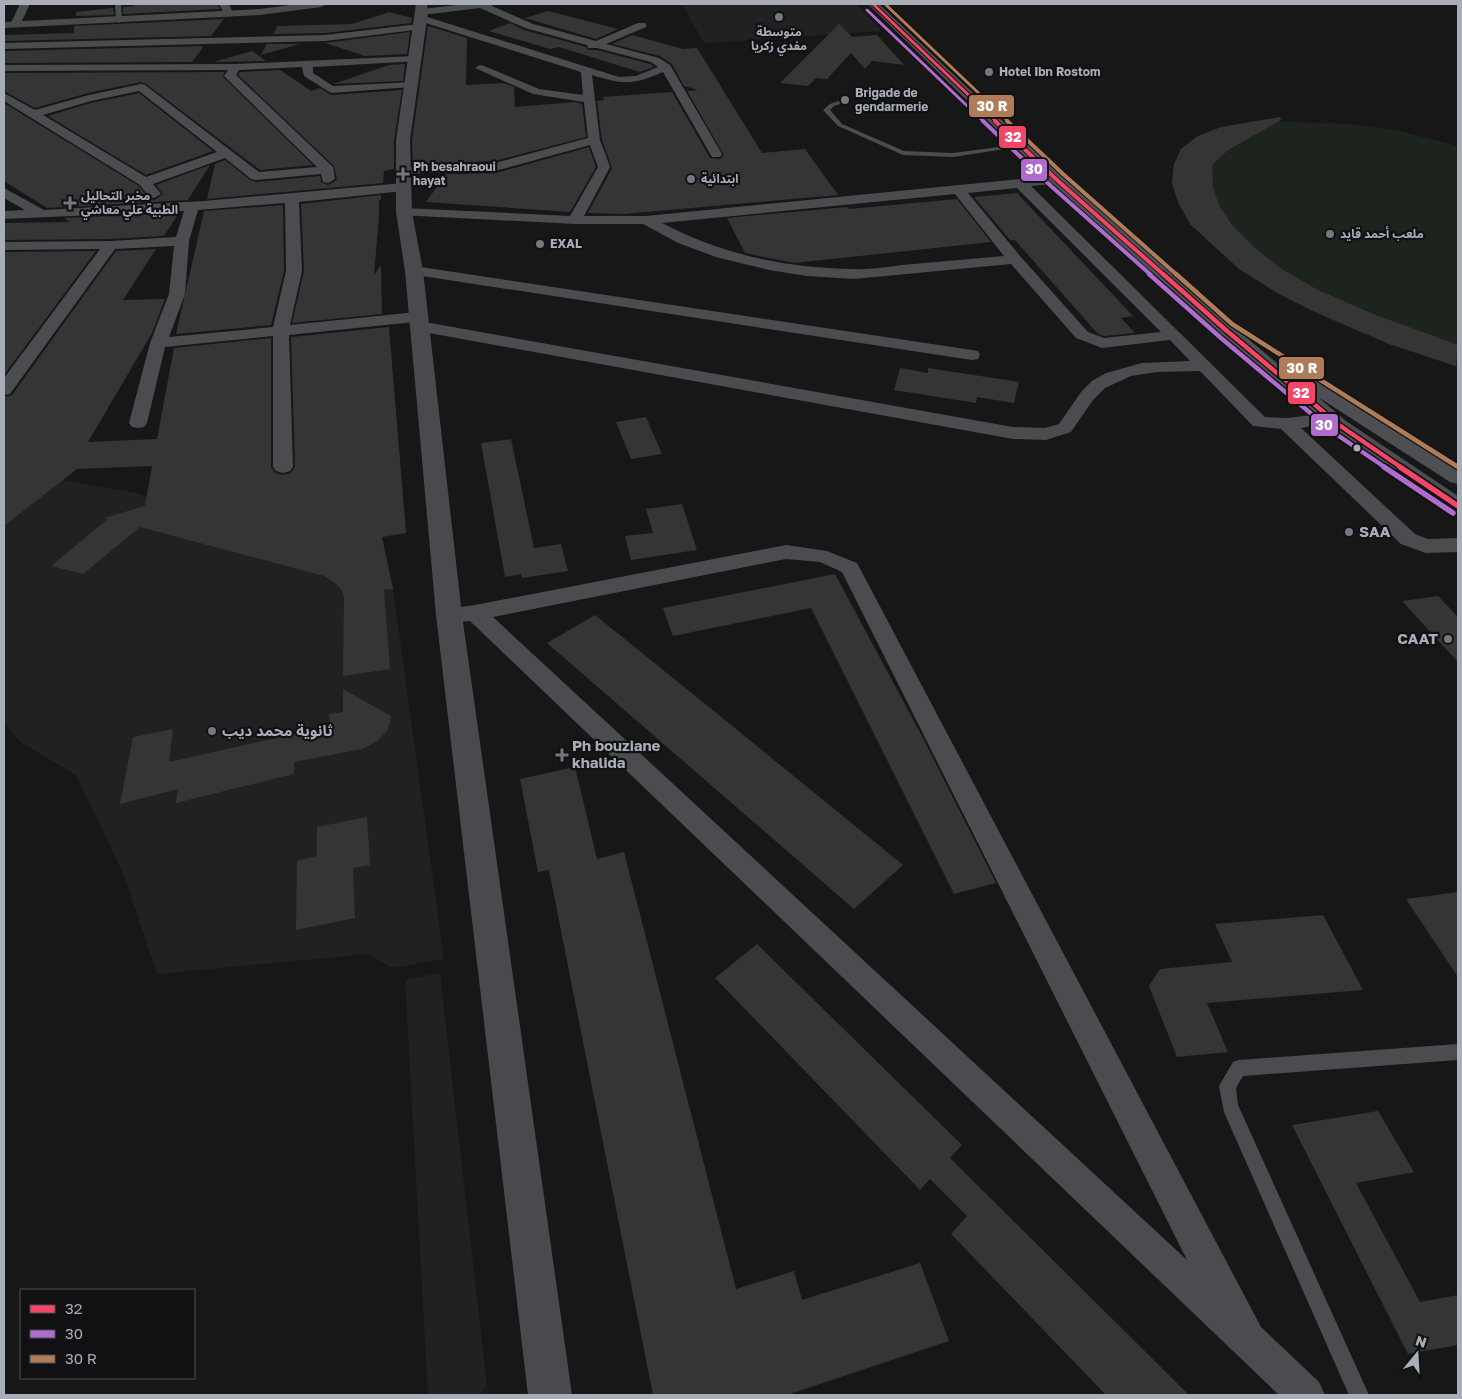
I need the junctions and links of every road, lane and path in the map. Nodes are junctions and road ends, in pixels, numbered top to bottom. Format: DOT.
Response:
graph roads {
  1 [pos="25,4"];
  2 [pos="118,4"];
  3 [pos="273,4"];
  4 [pos="321,4"];
  5 [pos="485,4"];
  6 [pos="873,4"];
  7 [pos="226,8"];
  8 [pos="421,15"];
  9 [pos="119,21"];
  10 [pos="45,24"];
  11 [pos="9,25"];
  12 [pos="642,25"];
  13 [pos="520,30"];
  14 [pos="492,41"];
  15 [pos="596,44"];
  16 [pos="4,46"];
  17 [pos="24,46"];
  18 [pos="559,62"];
  19 [pos="307,65"];
  20 [pos="4,68"];
  21 [pos="30,68"];
  22 [pos="236,68"];
  23 [pos="480,68"];
  24 [pos="666,68"];
  25 [pos="547,70"];
  26 [pos="586,71"];
  27 [pos="413,72"];
  28 [pos="530,76"];
  29 [pos="55,81"];
  30 [pos="512,81"];
  31 [pos="72,89"];
  32 [pos="4,96"];
  33 [pos="89,98"];
  34 [pos="589,99"];
  35 [pos="844,101"];
  36 [pos="33,114"];
  37 [pos="594,140"];
  38 [pos="1022,146"];
  39 [pos="227,153"];
  40 [pos="716,154"];
  41 [pos="328,170"];
  42 [pos="1057,180"];
  43 [pos="145,182"];
  44 [pos="1020,183"];
  45 [pos="403,190"];
  46 [pos="959,190"];
  47 [pos="4,192"];
  48 [pos="154,194"];
  49 [pos="329,196"];
  50 [pos="292,200"];
  51 [pos="192,208"];
  52 [pos="40,214"];
  53 [pos="705,214"];
  54 [pos="4,215"];
  55 [pos="575,220"];
  56 [pos="646,220"];
  57 [pos="182,240"];
  58 [pos="111,245"];
  59 [pos="4,246"];
  60 [pos="721,254"];
  61 [pos="1015,259"];
  62 [pos="414,271"];
  63 [pos="418,321"];
  64 [pos="281,329"];
  65 [pos="1227,331"];
  66 [pos="1174,335"];
  67 [pos="158,343"];
  68 [pos="972,355"];
  69 [pos="1204,366"];
  70 [pos="4,390"];
  71 [pos="1330,418"];
  72 [pos="138,423"];
  73 [pos="1285,424"];
  74 [pos="283,467"];
  75 [pos="1458,476"];
  76 [pos="1458,506"];
  77 [pos="1458,545"];
  78 [pos="462,614"];
  79 [pos="1458,1052"];
  80 [pos="1248,1341"];
  81 [pos="550,1395"];
  82 [pos="1306,1395"];
  83 [pos="1359,1395"];
  1 -- 11 [label="street"];
  2 -- 9 [label="lane"];
  3 -- 7 [label="street"];
  4 -- 7 [label="street"];
  5 -- 8 [label="street"];
  5 -- 13 [label="street"];
  6 -- 38 [label="main road"];
  7 -- 9 [label="street"];
  8 -- 14 [label="street"];
  8 -- 17 [label="street"];
  8 -- 27 [label="street"];
  9 -- 10 [label="street"];
  10 -- 11 [label="street"];
  10 -- 17 [label="street"];
  12 -- 15 [label="street"];
  13 -- 14 [label="street"];
  13 -- 15 [label="street"];
  14 -- 18 [label="street"];
  15 -- 18 [label="street"];
  15 -- 24 [label="street"];
  16 -- 17 [label="street"];
  18 -- 25 [label="street"];
  18 -- 26 [label="street"];
  19 -- 22 [label="street"];
  19 -- 27 [label="street"];
  19 -- 27 [label="street"];
  20 -- 21 [label="street"];
  21 -- 22 [label="street"];
  21 -- 29 [label="street"];
  22 -- 41 [label="street"];
  23 -- 30 [label="street"];
  24 -- 26 [label="street"];
  24 -- 40 [label="street"];
  26 -- 34 [label="street"];
  27 -- 45 [label="street"];
  28 -- 30 [label="street"];
  30 -- 34 [label="street"];
  31 -- 33 [label="street"];
  32 -- 36 [label="street"];
  33 -- 36 [label="street"];
  33 -- 39 [label="street"];
  34 -- 37 [label="street"];
  35 -- 38 [label="lane"];
  36 -- 43 [label="street"];
  37 -- 45 [label="street"];
  37 -- 55 [label="street"];
  38 -- 42 [label="main road"];
  39 -- 41 [label="street"];
  39 -- 43 [label="street"];
  41 -- 49 [label="street"];
  42 -- 44 [label="street"];
  42 -- 65 [label="main road"];
  43 -- 48 [label="street"];
  44 -- 46 [label="street"];
  44 -- 66 [label="street"];
  45 -- 49 [label="street"];
  45 -- 55 [label="street"];
  45 -- 62 [label="street"];
  46 -- 53 [label="street"];
  46 -- 61 [label="street"];
  47 -- 52 [label="street"];
  49 -- 50 [label="street"];
  50 -- 51 [label="street"];
  50 -- 64 [label="street"];
  51 -- 52 [label="street"];
  51 -- 57 [label="street"];
  52 -- 54 [label="street"];
  53 -- 56 [label="street"];
  53 -- 60 [label="street"];
  55 -- 56 [label="street"];
  56 -- 60 [label="street"];
  57 -- 58 [label="street"];
  57 -- 67 [label="street"];
  58 -- 59 [label="street"];
  58 -- 70 [label="street"];
  60 -- 61 [label="street"];
  61 -- 66 [label="street"];
  62 -- 63 [label="street"];
  62 -- 68 [label="street"];
  63 -- 64 [label="street"];
  63 -- 69 [label="street"];
  63 -- 78 [label="street"];
  64 -- 67 [label="street"];
  64 -- 74 [label="street"];
  65 -- 71 [label="main road"];
  65 -- 75 [label="main road"];
  66 -- 69 [label="street"];
  67 -- 72 [label="street"];
  69 -- 73 [label="street"];
  71 -- 73 [label="street"];
  71 -- 76 [label="main road"];
  73 -- 77 [label="street"];
  78 -- 80 [label="street"];
  78 -- 80 [label="street"];
  78 -- 81 [label="street"];
  79 -- 83 [label="lane"];
  80 -- 82 [label="street"];
}
